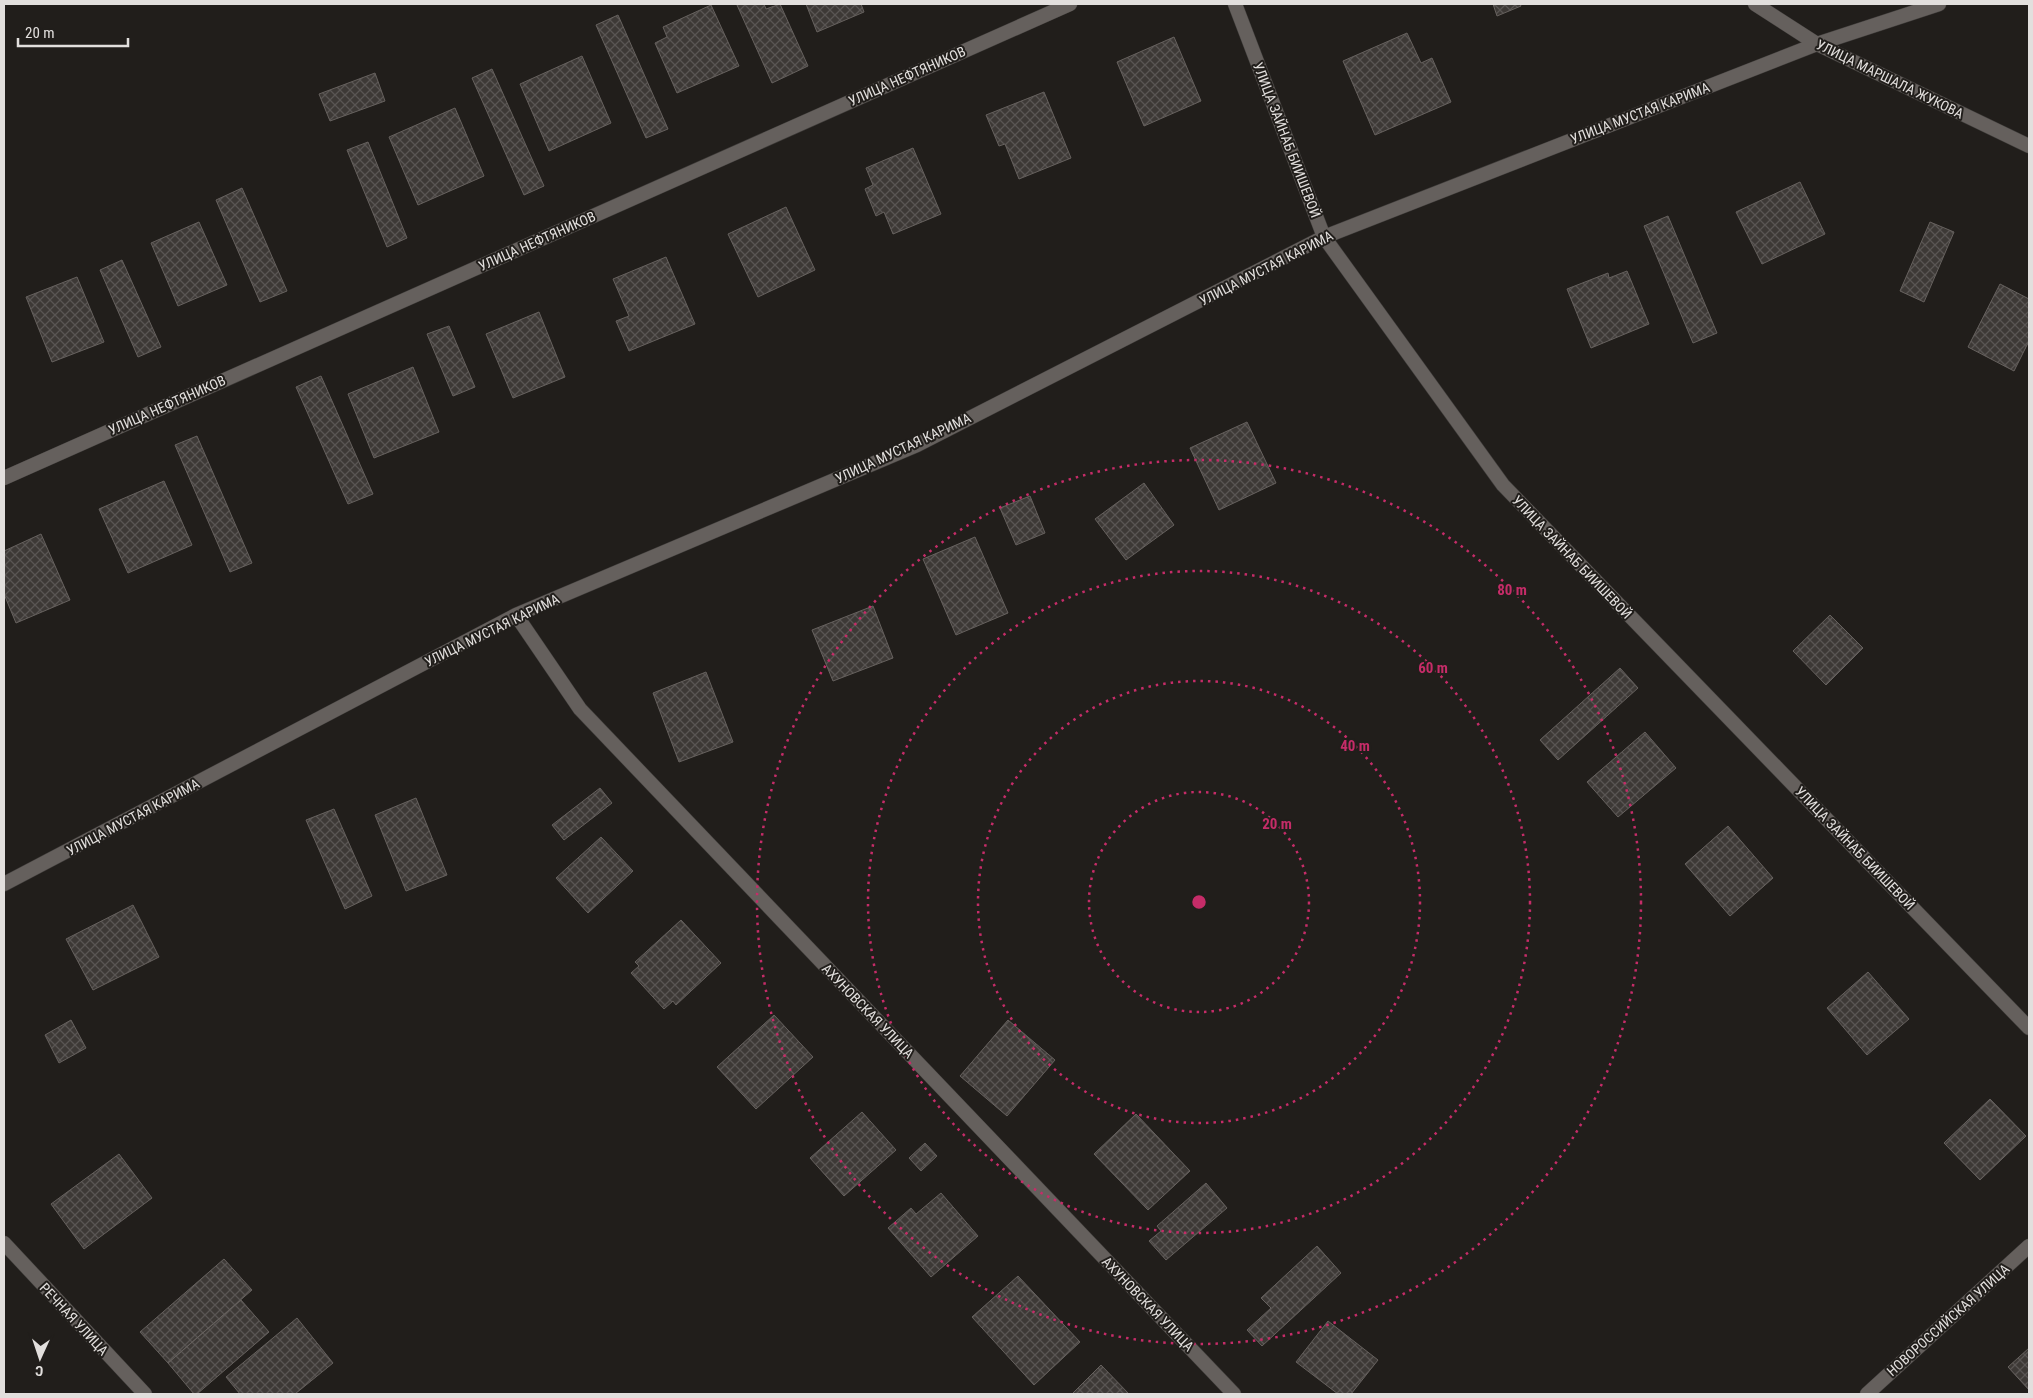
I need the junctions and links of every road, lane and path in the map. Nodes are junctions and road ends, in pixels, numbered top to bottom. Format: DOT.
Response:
graph roads {
  1 [pos="1070,4"];
  2 [pos="1235,4"];
  3 [pos="1755,4"];
  4 [pos="1939,4"];
  5 [pos="1817,44"];
  6 [pos="2029,146"];
  7 [pos="1324,237"];
  8 [pos="4,478"];
  9 [pos="516,615"];
  10 [pos="4,884"];
  11 [pos="2029,1028"];
  12 [pos="4,1243"];
  13 [pos="2029,1246"];
  14 [pos="145,1394"];
  15 [pos="1234,1394"];
  16 [pos="1867,1394"];
  1 -- 8 [label="street, УЛИЦА НЕФТЯНИКОВ"];
  2 -- 7 [label="street, УЛИЦА ЗАЙНАБ БИИШЕВОЙ"];
  3 -- 5 [label="street, УЛИЦА МАРШАЛА ЖУКОВА"];
  4 -- 5 [label="street, УЛИЦА МУСТАЯ КАРИМА"];
  5 -- 6 [label="street, УЛИЦА МАРШАЛА ЖУКОВА"];
  5 -- 7 [label="street, УЛИЦА МУСТАЯ КАРИМА"];
  7 -- 9 [label="street, УЛИЦА МУСТАЯ КАРИМА"];
  7 -- 11 [label="street, УЛИЦА ЗАЙНАБ БИИШЕВОЙ"];
  9 -- 10 [label="street, УЛИЦА МУСТАЯ КАРИМА"];
  9 -- 15 [label="street, АХУНОВСКАЯ УЛИЦА"];
  12 -- 14 [label="street, РЕЧНАЯ УЛИЦА"];
  13 -- 16 [label="street, НОВОРОССИЙСКАЯ УЛИЦА"];
}
